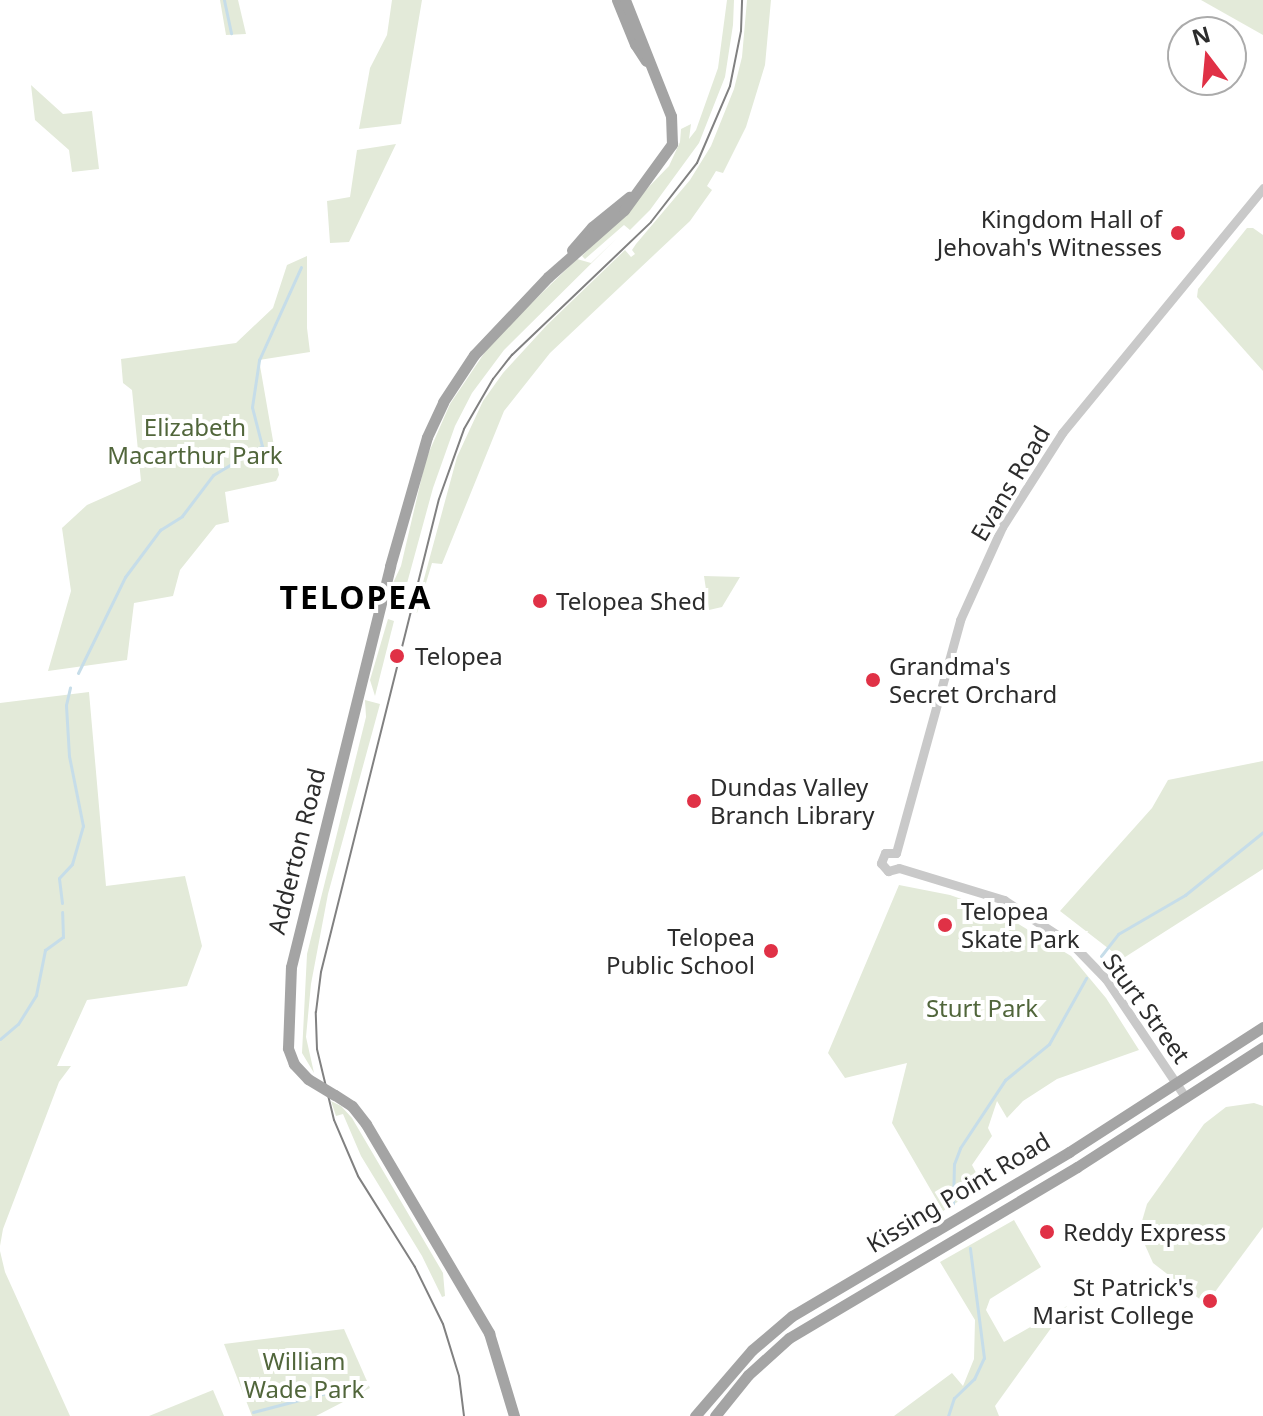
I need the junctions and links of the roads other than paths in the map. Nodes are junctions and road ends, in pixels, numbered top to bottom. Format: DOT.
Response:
graph roads {
  1 [pos="617,0"];
  2 [pos="625,0"];
  3 [pos="651,68"];
  4 [pos="1263,188"];
  5 [pos="896,853"];
  6 [pos="899,868"];
  7 [pos="1263,1027"];
  8 [pos="1263,1047"];
  9 [pos="1176,1083"];
  10 [pos="1186,1098"];
  11 [pos="514,1416"];
  12 [pos="695,1416"];
  13 [pos="715,1416"];
  1 -- 3 [label="main road, Adderton Road"];
  2 -- 3 [label="main road, Adderton Road"];
  3 -- 11 [label="main road, Adderton Road, bridge"];
  4 -- 5 [label="street, Evans Road"];
  5 -- 6 [label="street"];
  5 -- 6 [label="street"];
  6 -- 9 [label="street, Sturt Street"];
  7 -- 9 [label="main road, Kissing Point Road"];
  8 -- 10 [label="main road, Kissing Point Road"];
  9 -- 10 [label="street, Sturt Street"];
  9 -- 12 [label="main road, Kissing Point Road"];
  10 -- 13 [label="main road, Kissing Point Road"];
}
